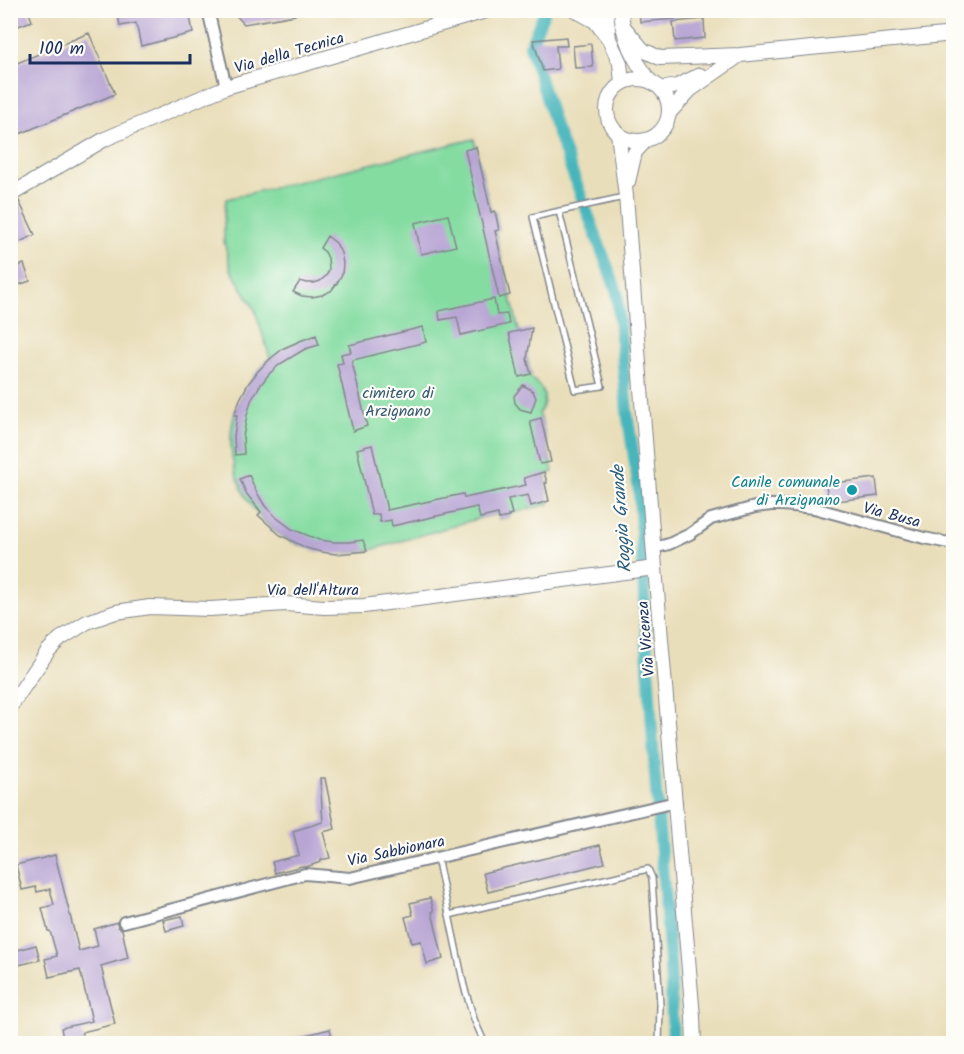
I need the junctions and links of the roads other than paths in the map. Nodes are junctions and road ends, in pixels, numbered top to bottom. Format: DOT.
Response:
graph roads {
  1 [pos="208,10"];
  2 [pos="489,10"];
  3 [pos="575,10"];
  4 [pos="606,10"];
  5 [pos="621,10"];
  6 [pos="622,25"];
  7 [pos="954,34"];
  8 [pos="609,39"];
  9 [pos="740,55"];
  10 [pos="622,84"];
  11 [pos="655,85"];
  12 [pos="226,87"];
  13 [pos="669,113"];
  14 [pos="618,133"];
  15 [pos="646,140"];
  16 [pos="10,195"];
  17 [pos="626,196"];
  18 [pos="560,211"];
  19 [pos="954,544"];
  20 [pos="654,548"];
  21 [pos="655,568"];
  22 [pos="10,707"];
  23 [pos="675,802"];
  24 [pos="437,857"];
  25 [pos="449,915"];
  26 [pos="124,922"];
  27 [pos="485,1044"];
  28 [pos="659,1044"];
  29 [pos="694,1044"];
  1 -- 12 [label="street"];
  2 -- 12 [label="main road, Via della Tecnica"];
  3 -- 8 [label="main road"];
  4 -- 8 [label="main road"];
  5 -- 6 [label="main road"];
  6 -- 9 [label="main road"];
  6 -- 11 [label="main road"];
  7 -- 9 [label="main road"];
  8 -- 10 [label="main road"];
  9 -- 11 [label="main road"];
  9 -- 13 [label="main road, Via Vicenza"];
  10 -- 11 [label="main road"];
  10 -- 14 [label="main road, Via Vicenza"];
  11 -- 13 [label="main road"];
  12 -- 16 [label="main road, Via della Tecnica"];
  13 -- 15 [label="main road, Via Vicenza"];
  14 -- 15 [label="main road"];
  14 -- 17 [label="main road, Via Vicenza"];
  15 -- 17 [label="main road, Via Vicenza"];
  17 -- 18 [label="lane"];
  17 -- 20 [label="main road, Via Vicenza"];
  18 -- 18 [label="lane"];
  19 -- 20 [label="street, Via Busa"];
  20 -- 21 [label="main road, Via Vicenza"];
  21 -- 22 [label="main road, Via dell'Altura"];
  21 -- 23 [label="main road, Via Vicenza"];
  23 -- 24 [label="street, Via Sabbionara"];
  23 -- 29 [label="main road, Via Vicenza"];
  24 -- 25 [label="lane"];
  24 -- 26 [label="street, Via Sabbionara"];
  25 -- 27 [label="lane"];
  25 -- 28 [label="lane"];
}
